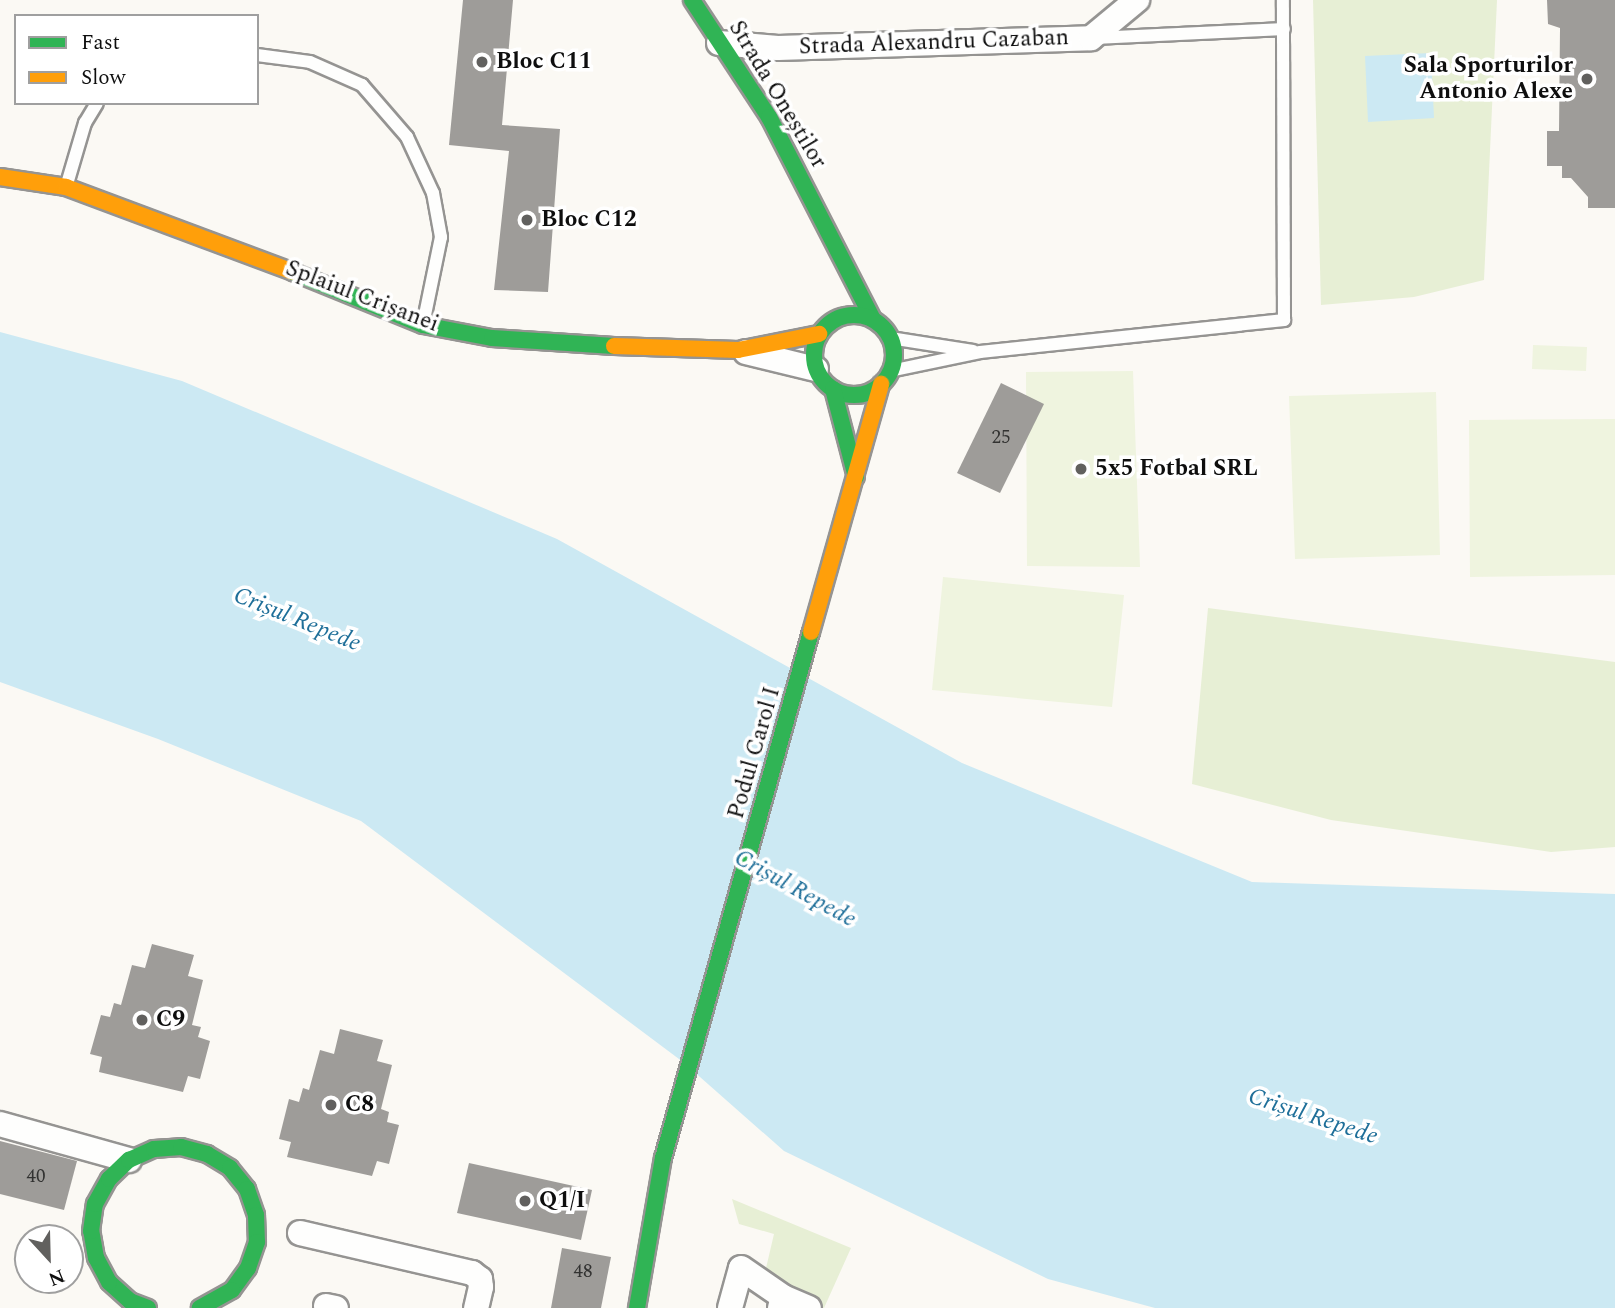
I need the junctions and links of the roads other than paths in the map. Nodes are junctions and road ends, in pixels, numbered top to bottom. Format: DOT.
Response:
graph roads {
  1 [pos="692,0"];
  2 [pos="1137,0"];
  3 [pos="1283,0"];
  4 [pos="1284,29"];
  5 [pos="1091,38"];
  6 [pos="719,43"];
  7 [pos="259,55"];
  8 [pos="96,105"];
  9 [pos="0,177"];
  10 [pos="66,187"];
  11 [pos="837,254"];
  12 [pos="836,280"];
  13 [pos="873,320"];
  14 [pos="423,325"];
  15 [pos="819,334"];
  16 [pos="890,338"];
  17 [pos="738,350"];
  18 [pos="980,352"];
  19 [pos="816,369"];
  20 [pos="886,378"];
  21 [pos="832,389"];
  22 [pos="857,481"];
  23 [pos="0,1124"];
  24 [pos="129,1160"];
  25 [pos="300,1233"];
  26 [pos="782,1303"];
  27 [pos="148,1308"];
  28 [pos="200,1308"];
  29 [pos="476,1308"];
  30 [pos="637,1308"];
  31 [pos="730,1308"];
  32 [pos="809,1308"];
  1 -- 6 [label="street, Strada Oneștilor"];
  2 -- 5 [label="street, Strada Alexandru Cazaban"];
  3 -- 4 [label="lane"];
  4 -- 5 [label="lane"];
  4 -- 18 [label="lane"];
  5 -- 6 [label="street, Strada Alexandru Cazaban"];
  6 -- 11 [label="street, Strada Oneștilor"];
  7 -- 14 [label="lane"];
  8 -- 10 [label="lane"];
  9 -- 10 [label="street, Splaiul Crișanei"];
  10 -- 14 [label="street, Splaiul Crișanei"];
  11 -- 12 [label="street, Strada Oneștilor"];
  11 -- 13 [label="street, Strada Oneștilor"];
  13 -- 15 [label="street"];
  13 -- 16 [label="street"];
  14 -- 17 [label="street, Splaiul Crișanei"];
  15 -- 17 [label="street, Splaiul Crișanei"];
  15 -- 19 [label="street"];
  16 -- 18 [label="lane"];
  16 -- 20 [label="street"];
  17 -- 19 [label="street, Splaiul Crișanei"];
  18 -- 20 [label="lane"];
  19 -- 21 [label="street"];
  20 -- 21 [label="street"];
  20 -- 22 [label="street, Podul Carol I"];
  21 -- 22 [label="street"];
  22 -- 30 [label="street, Podul Carol I"];
  23 -- 24 [label="street"];
  24 -- 27 [label="street"];
  24 -- 28 [label="street"];
  25 -- 29 [label="street"];
  26 -- 31 [label="street"];
  26 -- 32 [label="street"];
}
